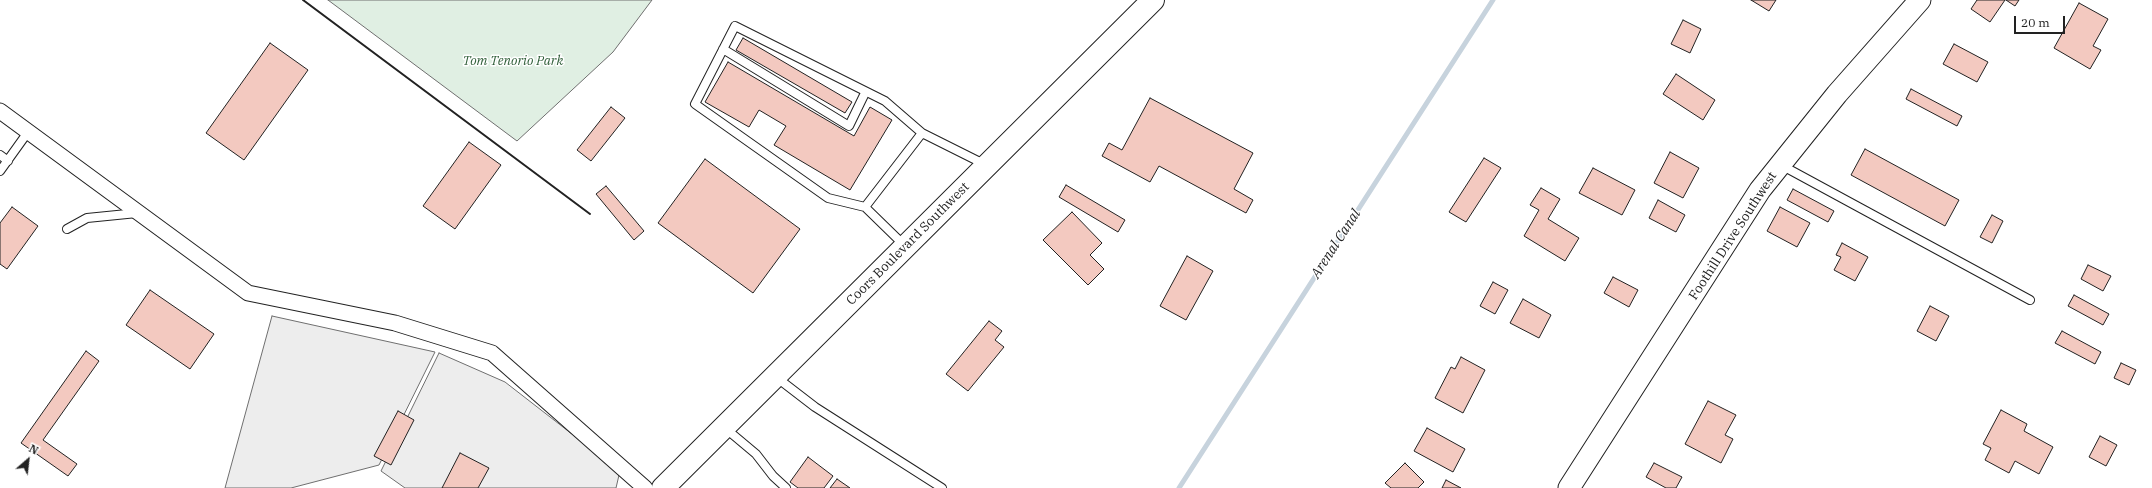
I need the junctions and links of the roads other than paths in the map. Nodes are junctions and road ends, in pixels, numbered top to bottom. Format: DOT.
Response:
graph roads {
  1 [pos="1153,0"];
  2 [pos="1920,0"];
  3 [pos="723,50"];
  4 [pos="865,93"];
  5 [pos="0,112"];
  6 [pos="28,132"];
  7 [pos="922,133"];
  8 [pos="0,155"];
  9 [pos="8,161"];
  10 [pos="1780,165"];
  11 [pos="987,166"];
  12 [pos="0,171"];
  13 [pos="865,207"];
  14 [pos="138,213"];
  15 [pos="67,229"];
  16 [pos="906,247"];
  17 [pos="2030,300"];
  18 [pos="776,377"];
  19 [pos="725,428"];
  20 [pos="670,484"];
  21 [pos="645,488"];
  22 [pos="786,488"];
  23 [pos="942,488"];
  24 [pos="1570,488"];
  1 -- 11 [label="main road, Coors Boulevard Southwest"];
  2 -- 10 [label="street, Foothill Drive Southwest"];
  3 -- 4 [label="lane"];
  3 -- 4 [label="lane"];
  3 -- 13 [label="lane"];
  4 -- 7 [label="lane"];
  5 -- 6 [label="street"];
  6 -- 9 [label="lane"];
  6 -- 14 [label="street"];
  7 -- 11 [label="lane"];
  7 -- 13 [label="lane"];
  8 -- 9 [label="lane"];
  9 -- 12 [label="lane"];
  10 -- 17 [label="lane"];
  10 -- 24 [label="street, Foothill Drive Southwest"];
  11 -- 16 [label="main road, Coors Boulevard Southwest"];
  13 -- 16 [label="lane"];
  14 -- 15 [label="lane"];
  14 -- 21 [label="street"];
  16 -- 18 [label="main road, Coors Boulevard Southwest"];
  18 -- 19 [label="main road, Coors Boulevard Southwest"];
  18 -- 23 [label="lane"];
  19 -- 20 [label="main road, Coors Boulevard Southwest"];
  19 -- 22 [label="lane"];
}
